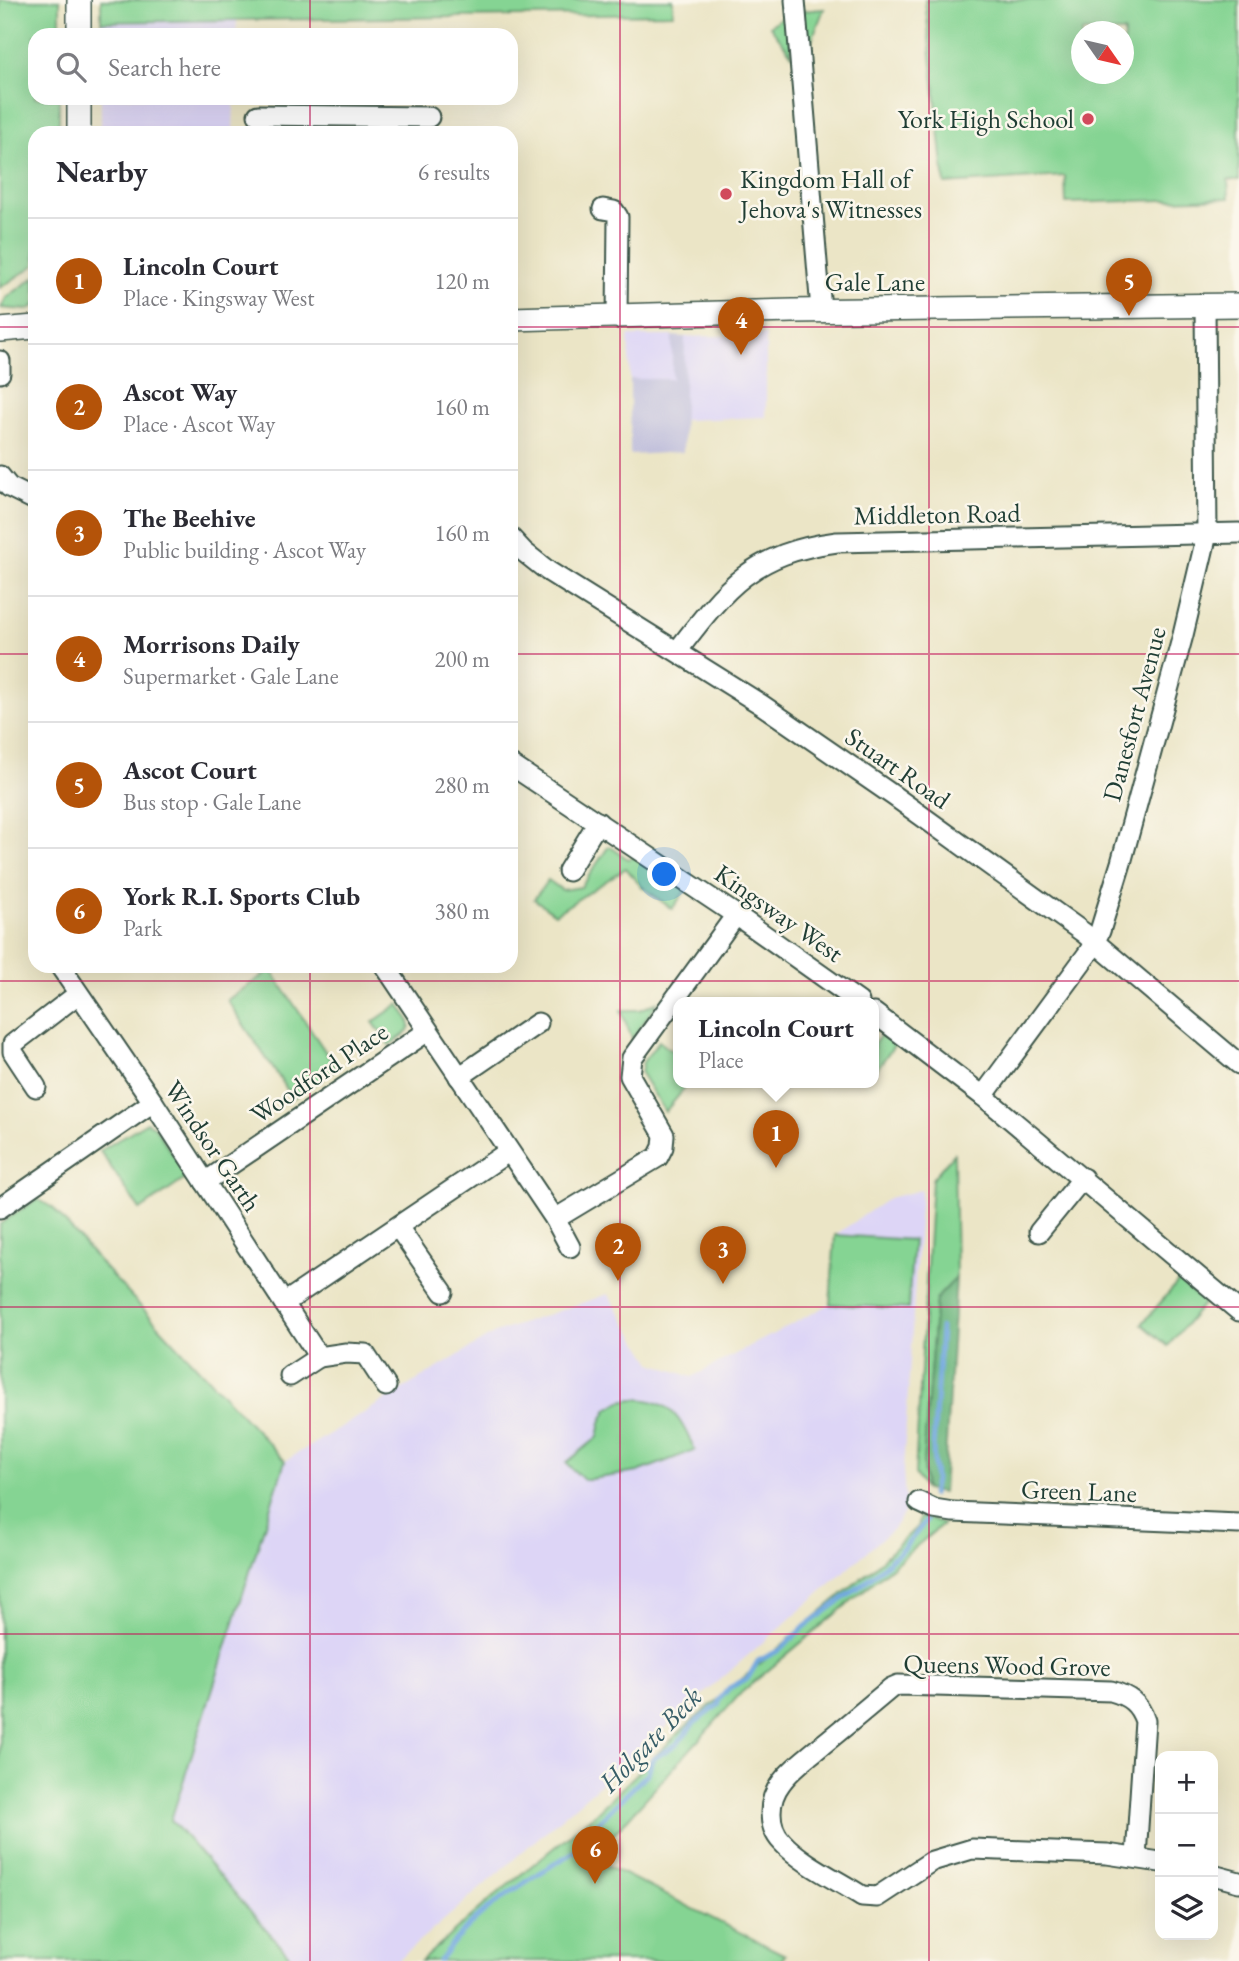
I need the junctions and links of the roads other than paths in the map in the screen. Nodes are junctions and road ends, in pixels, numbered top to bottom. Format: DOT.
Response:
graph roads {
  1 [pos="79,0"];
  2 [pos="794,0"];
  3 [pos="79,28"];
  4 [pos="79,105"];
  5 [pos="258,115"];
  6 [pos="429,117"];
  7 [pos="338,124"];
  8 [pos="79,126"];
  9 [pos="603,209"];
  10 [pos="1239,305"];
  11 [pos="1205,306"];
  12 [pos="821,310"];
  13 [pos="617,318"];
  14 [pos="518,319"];
  15 [pos="28,328"];
  16 [pos="0,330"];
  17 [pos="1,361"];
  18 [pos="0,373"];
  19 [pos="0,476"];
  20 [pos="28,496"];
  21 [pos="1239,533"];
  22 [pos="1207,534"];
  23 [pos="518,546"];
  24 [pos="678,650"];
  25 [pos="518,770"];
  26 [pos="598,822"];
  27 [pos="568,871"];
  28 [pos="736,915"];
  29 [pos="1094,943"];
  30 [pos="64,973"];
  31 [pos="391,973"];
  32 [pos="78,994"];
  33 [pos="676,997"];
  34 [pos="852,997"];
  35 [pos="673,1002"];
  36 [pos="879,1022"];
  37 [pos="538,1024"];
  38 [pos="428,1031"];
  39 [pos="1239,1064"];
  40 [pos="459,1077"];
  41 [pos="36,1087"];
  42 [pos="984,1096"];
  43 [pos="153,1102"];
  44 [pos="508,1152"];
  45 [pos="1083,1178"];
  46 [pos="205,1182"];
  47 [pos="0,1208"];
  48 [pos="555,1219"];
  49 [pos="398,1227"];
  50 [pos="1039,1232"];
  51 [pos="570,1247"];
  52 [pos="443,1292"];
  53 [pos="284,1303"];
  54 [pos="1239,1311"];
  55 [pos="319,1357"];
  56 [pos="290,1376"];
  57 [pos="386,1386"];
  58 [pos="919,1502"];
  59 [pos="1239,1524"];
  60 [pos="1136,1857"];
  61 [pos="1155,1861"];
  62 [pos="1218,1876"];
  63 [pos="1239,1882"];
  1 -- 3 [label="street"];
  2 -- 12 [label="street"];
  4 -- 8 [label="street"];
  5 -- 7 [label="street"];
  6 -- 7 [label="street"];
  9 -- 13 [label="street"];
  10 -- 11 [label="street, Gale Lane"];
  11 -- 12 [label="street, Gale Lane"];
  11 -- 22 [label="street, Danesfort Avenue"];
  12 -- 13 [label="street, Gale Lane"];
  13 -- 14 [label="street, Gale Lane"];
  15 -- 16 [label="street"];
  17 -- 18 [label="street"];
  19 -- 20 [label="street"];
  21 -- 22 [label="street, Middleton Road"];
  22 -- 24 [label="street, Middleton Road"];
  22 -- 29 [label="street, Danesfort Avenue"];
  23 -- 24 [label="street, Stuart Road"];
  24 -- 29 [label="street, Stuart Road"];
  25 -- 26 [label="street, Kingsway West"];
  26 -- 27 [label="street"];
  26 -- 28 [label="street, Kingsway West"];
  28 -- 33 [label="street"];
  28 -- 34 [label="street, Kingsway West"];
  29 -- 39 [label="street, Stuart Road"];
  29 -- 42 [label="street, Danesfort Avenue"];
  30 -- 32 [label="street, Windsor Garth"];
  31 -- 38 [label="street"];
  32 -- 41 [label="street"];
  32 -- 43 [label="street, Windsor Garth"];
  35 -- 48 [label="street"];
  36 -- 42 [label="street"];
  37 -- 40 [label="street"];
  38 -- 40 [label="street"];
  38 -- 46 [label="street, Woodford Place"];
  40 -- 44 [label="street"];
  42 -- 45 [label="street"];
  43 -- 46 [label="street, Windsor Garth"];
  43 -- 47 [label="street"];
  44 -- 48 [label="street"];
  44 -- 49 [label="street"];
  45 -- 50 [label="street"];
  45 -- 54 [label="street"];
  46 -- 53 [label="street, Windsor Garth"];
  48 -- 51 [label="street"];
  49 -- 52 [label="street"];
  49 -- 53 [label="street"];
  53 -- 55 [label="street, Windsor Garth"];
  55 -- 56 [label="street"];
  55 -- 57 [label="street"];
  58 -- 59 [label="street, Green Lane"];
  60 -- 60 [label="street, Queens Wood Grove"];
  60 -- 61 [label="street, Queens Wood Grove"];
  62 -- 63 [label="street"];
}
